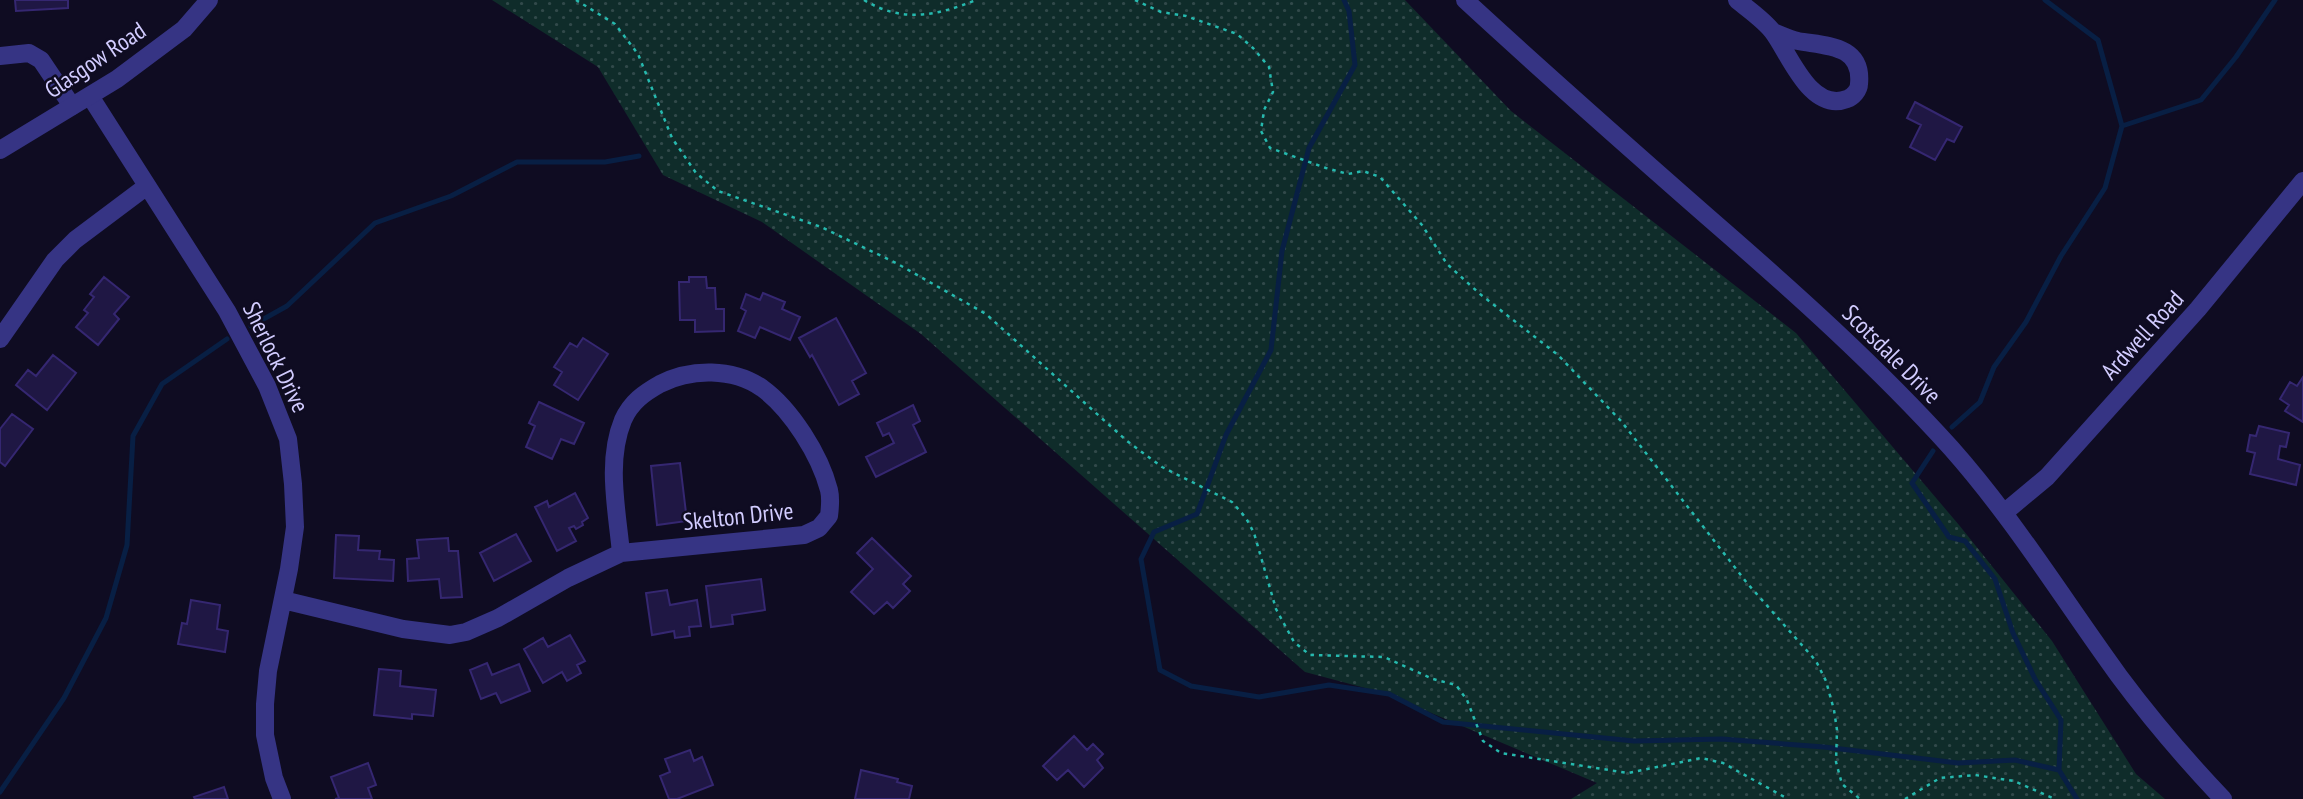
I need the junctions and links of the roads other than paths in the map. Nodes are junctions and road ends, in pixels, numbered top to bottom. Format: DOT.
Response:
graph roads {
  1 [pos="209,0"];
  2 [pos="1465,0"];
  3 [pos="1737,0"];
  4 [pos="1773,32"];
  5 [pos="0,57"];
  6 [pos="90,96"];
  7 [pos="72,106"];
  8 [pos="0,150"];
  9 [pos="2303,181"];
  10 [pos="147,186"];
  11 [pos="0,339"];
  12 [pos="2005,512"];
  13 [pos="621,552"];
  14 [pos="283,600"];
  15 [pos="282,799"];
  16 [pos="2223,799"];
  1 -- 6 [label="street, Glasgow Road"];
  2 -- 12 [label="street, Scotsdale Drive"];
  3 -- 4 [label="street"];
  4 -- 4 [label="street"];
  5 -- 7 [label="street"];
  6 -- 7 [label="street, Glasgow Road"];
  6 -- 10 [label="street, Sherlock Drive"];
  7 -- 8 [label="street, Glasgow Road"];
  9 -- 12 [label="street, Ardwell Road"];
  10 -- 11 [label="street"];
  10 -- 14 [label="street, Sherlock Drive"];
  12 -- 16 [label="street, Scotsdale Drive"];
  13 -- 13 [label="street, Skelton Drive"];
  13 -- 14 [label="street, Skelton Drive"];
  14 -- 15 [label="street, Sherlock Drive"];
}
